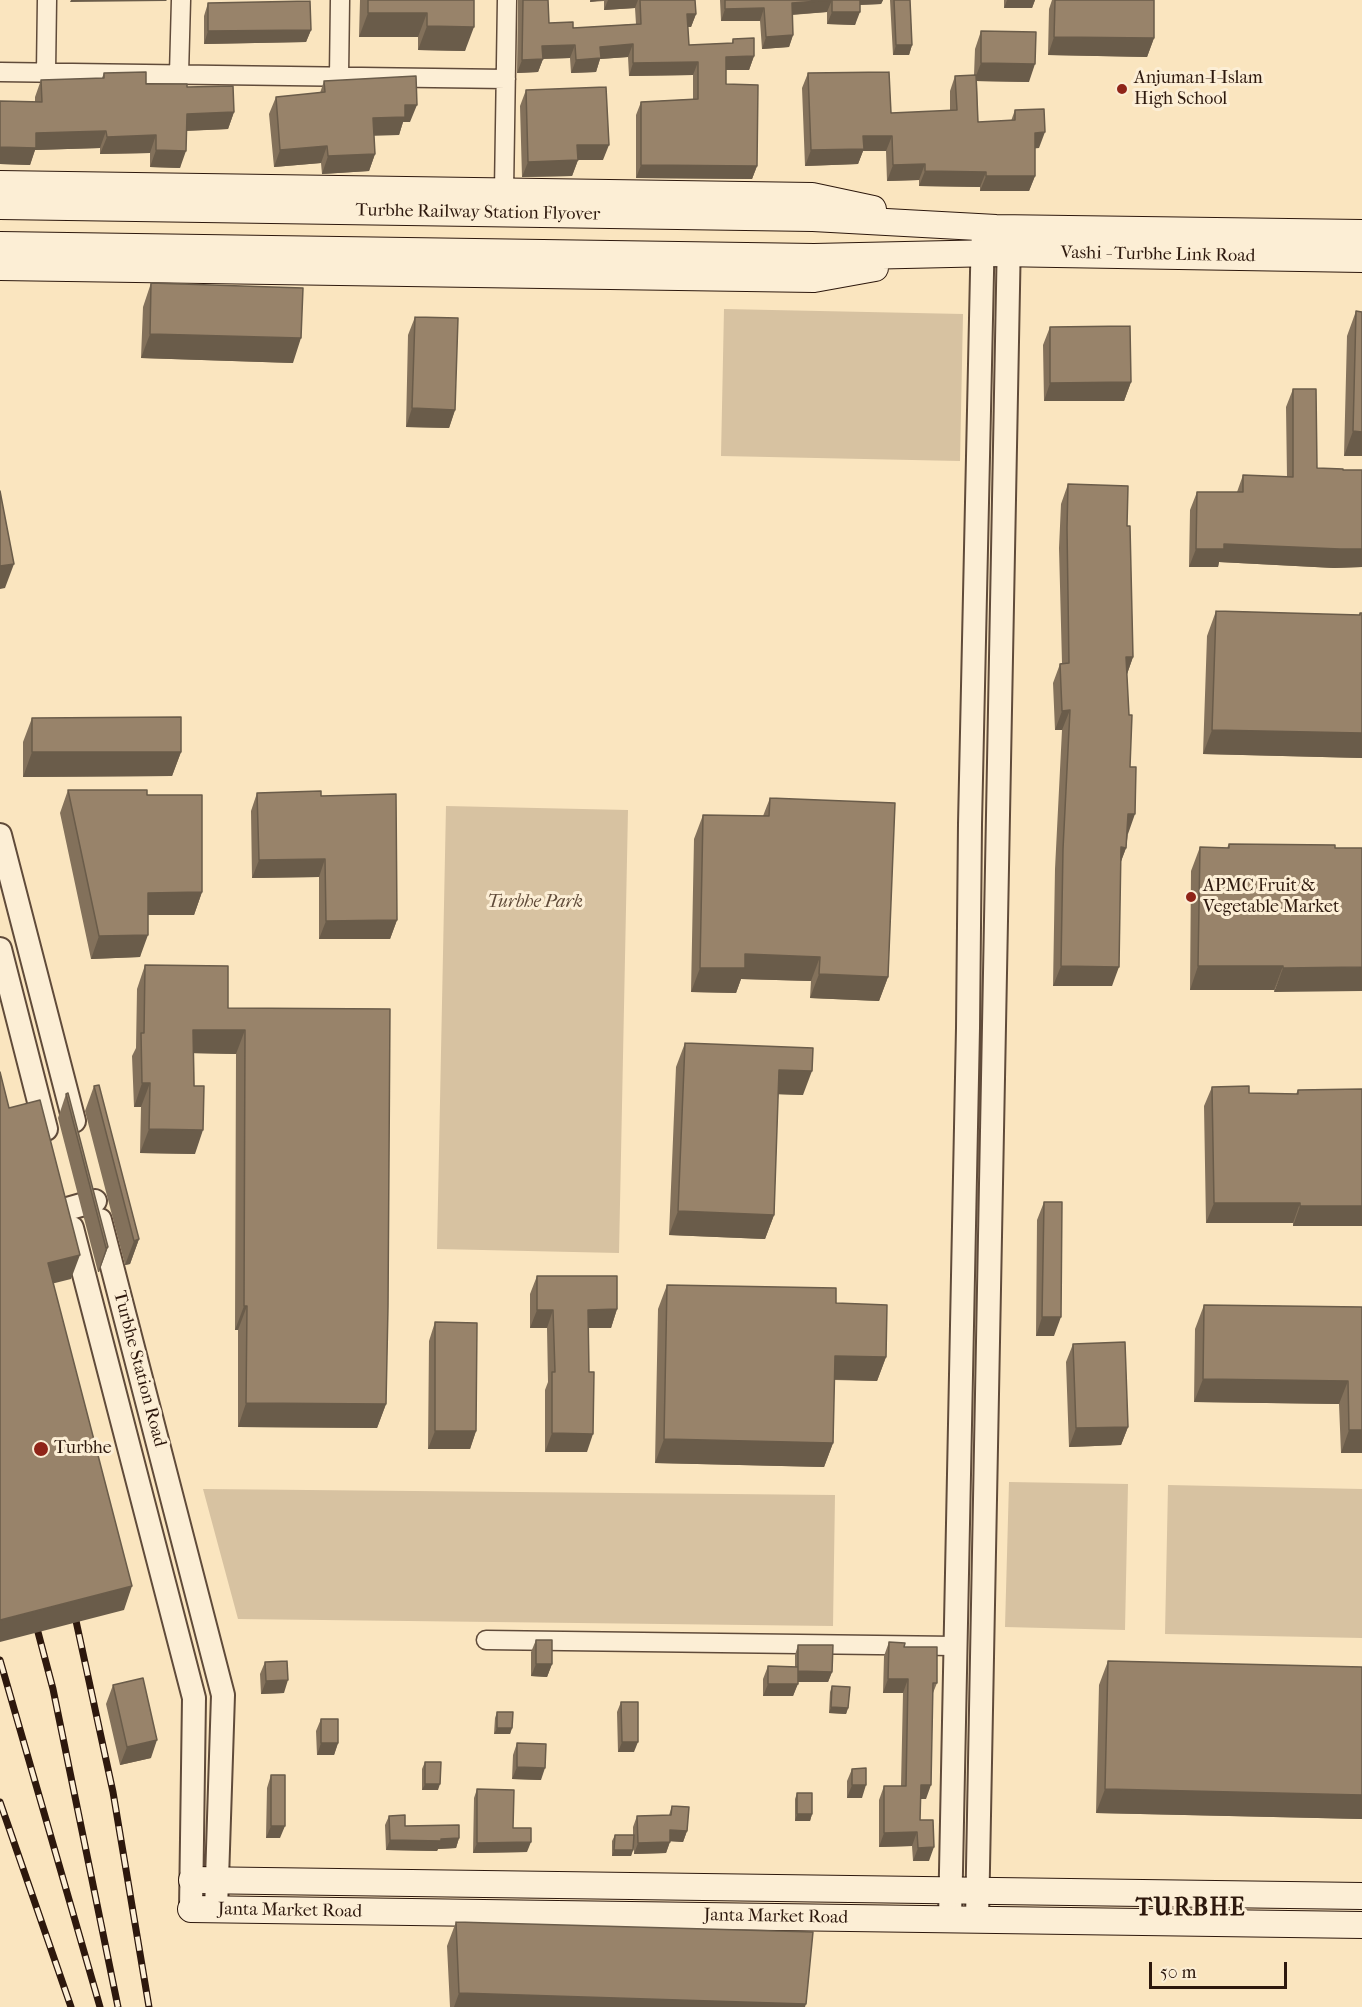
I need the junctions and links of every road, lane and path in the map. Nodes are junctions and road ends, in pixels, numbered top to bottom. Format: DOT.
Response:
graph roads {
  1 [pos="47,0"];
  2 [pos="181,0"];
  3 [pos="340,0"];
  4 [pos="507,0"];
  5 [pos="0,72"];
  6 [pos="46,72"];
  7 [pos="179,74"];
  8 [pos="339,76"];
  9 [pos="506,79"];
  10 [pos="0,184"];
  11 [pos="504,191"];
  12 [pos="0,206"];
  13 [pos="955,226"];
  14 [pos="983,227"];
  15 [pos="1362,233"];
  16 [pos="1009,240"];
  17 [pos="0,245"];
  18 [pos="983,253"];
  19 [pos="955,254"];
  20 [pos="1362,259"];
  21 [pos="0,267"];
  22 [pos="0,835"];
  23 [pos="10,914"];
  24 [pos="0,949"];
  25 [pos="80,1143"];
  26 [pos="52,1152"];
  27 [pos="89,1178"];
  28 [pos="61,1186"];
  29 [pos="95,1201"];
  30 [pos="67,1209"];
  31 [pos="172,1499"];
  32 [pos="145,1508"];
  33 [pos="486,1640"];
  34 [pos="955,1646"];
  35 [pos="192,1880"];
  36 [pos="217,1880"];
  37 [pos="951,1890"];
  38 [pos="977,1891"];
  39 [pos="1362,1896"];
  40 [pos="191,1910"];
  41 [pos="216,1910"];
  42 [pos="950,1920"];
  43 [pos="977,1920"];
  44 [pos="1362,1926"];
  1 -- 6 [label="street"];
  2 -- 7 [label="street"];
  3 -- 8 [label="street"];
  4 -- 9 [label="street"];
  5 -- 6 [label="street"];
  6 -- 7 [label="street"];
  7 -- 8 [label="street"];
  8 -- 9 [label="street"];
  9 -- 11 [label="street"];
  10 -- 11 [label="main road"];
  11 -- 13 [label="main road"];
  12 -- 13 [label="main road, Turbhe Railway Station Flyover"];
  13 -- 14 [label="main road, Vashi - Turbhe Link Road"];
  14 -- 16 [label="main road, Vashi - Turbhe Link Road"];
  14 -- 18 [label="street"];
  15 -- 16 [label="main road, Vashi - Turbhe Link Road"];
  16 -- 18 [label="main road, Vashi - Turbhe Link Road"];
  16 -- 20 [label="main road, Vashi - Turbhe Link Road"];
  16 -- 38 [label="street"];
  17 -- 19 [label="main road"];
  18 -- 19 [label="main road, Vashi - Turbhe Link Road"];
  18 -- 34 [label="street"];
  19 -- 21 [label="main road"];
  22 -- 23 [label="street"];
  23 -- 25 [label="street"];
  24 -- 26 [label="street"];
  27 -- 29 [label="street, Turbhe Station Road"];
  28 -- 30 [label="street, Turbhe Station Road"];
  29 -- 30 [label="street"];
  29 -- 31 [label="street, Turbhe Station Road"];
  30 -- 32 [label="street, Turbhe Station Road"];
  31 -- 32 [label="street"];
  31 -- 36 [label="street, Turbhe Station Road"];
  32 -- 35 [label="street, Turbhe Station Road"];
  33 -- 34 [label="street"];
  34 -- 37 [label="street"];
  35 -- 36 [label="main road, Janta Market Road"];
  35 -- 40 [label="street, Turbhe Station Road"];
  36 -- 37 [label="main road, Janta Market Road"];
  36 -- 41 [label="street, Turbhe Station Road"];
  37 -- 38 [label="main road, Janta Market Road"];
  37 -- 42 [label="street"];
  38 -- 39 [label="main road, Janta Market Road"];
  38 -- 43 [label="street"];
  40 -- 41 [label="main road, Janta Market Road"];
  41 -- 42 [label="main road, Janta Market Road"];
  42 -- 43 [label="main road, Janta Market Road"];
  43 -- 44 [label="main road, Janta Market Road"];
}
